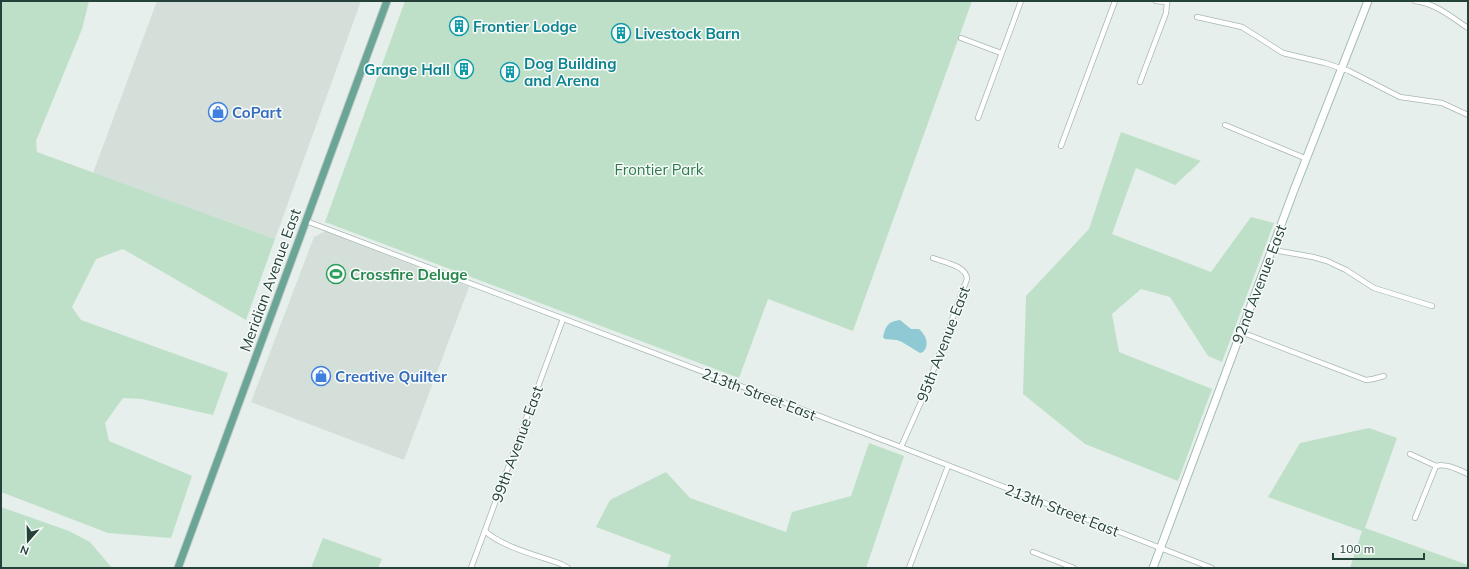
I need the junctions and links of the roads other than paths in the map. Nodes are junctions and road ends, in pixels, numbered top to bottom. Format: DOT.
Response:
graph roads {
  1 [pos="387,1"];
  2 [pos="1021,1"];
  3 [pos="1115,1"];
  4 [pos="1156,1"];
  5 [pos="1368,1"];
  6 [pos="1415,1"];
  7 [pos="1168,2"];
  8 [pos="1197,17"];
  9 [pos="1468,28"];
  10 [pos="961,38"];
  11 [pos="1001,53"];
  12 [pos="1340,69"];
  13 [pos="1140,82"];
  14 [pos="1468,116"];
  15 [pos="978,118"];
  16 [pos="1224,126"];
  17 [pos="1061,146"];
  18 [pos="1307,159"];
  19 [pos="306,221"];
  20 [pos="1273,247"];
  21 [pos="933,258"];
  22 [pos="1432,306"];
  23 [pos="563,319"];
  24 [pos="1241,332"];
  25 [pos="1384,376"];
  26 [pos="901,447"];
  27 [pos="1410,454"];
  28 [pos="948,466"];
  29 [pos="1436,466"];
  30 [pos="1468,474"];
  31 [pos="1415,518"];
  32 [pos="485,531"];
  33 [pos="1161,548"];
  34 [pos="1034,552"];
  35 [pos="178,568"];
  36 [pos="471,568"];
  37 [pos="568,568"];
  38 [pos="910,568"];
  39 [pos="1074,568"];
  40 [pos="1154,568"];
  41 [pos="1212,568"];
  1 -- 19 [label="main road, Meridian Avenue East"];
  2 -- 11 [label="street"];
  3 -- 17 [label="street"];
  4 -- 7 [label="street"];
  5 -- 12 [label="street, 92nd Avenue East"];
  6 -- 9 [label="street"];
  7 -- 13 [label="street"];
  8 -- 12 [label="street"];
  10 -- 11 [label="street"];
  11 -- 15 [label="street"];
  12 -- 14 [label="street"];
  12 -- 18 [label="street, 92nd Avenue East"];
  16 -- 18 [label="street"];
  18 -- 20 [label="street, 92nd Avenue East"];
  19 -- 23 [label="street, 213th Street East"];
  19 -- 35 [label="main road, Meridian Avenue East"];
  20 -- 22 [label="street"];
  20 -- 24 [label="street, 92nd Avenue East"];
  21 -- 26 [label="street, 95th Avenue East"];
  23 -- 26 [label="street, 213th Street East"];
  23 -- 32 [label="street, 99th Avenue East"];
  24 -- 25 [label="street"];
  24 -- 33 [label="street, 92nd Avenue East"];
  26 -- 28 [label="street, 213th Street East"];
  27 -- 29 [label="street"];
  28 -- 33 [label="street, 213th Street East"];
  28 -- 38 [label="street"];
  29 -- 30 [label="street"];
  29 -- 31 [label="street"];
  32 -- 36 [label="street, 99th Avenue East"];
  32 -- 37 [label="street"];
  33 -- 40 [label="street, 92nd Avenue East"];
  33 -- 41 [label="street, 213th Street East"];
  34 -- 39 [label="street"];
}
